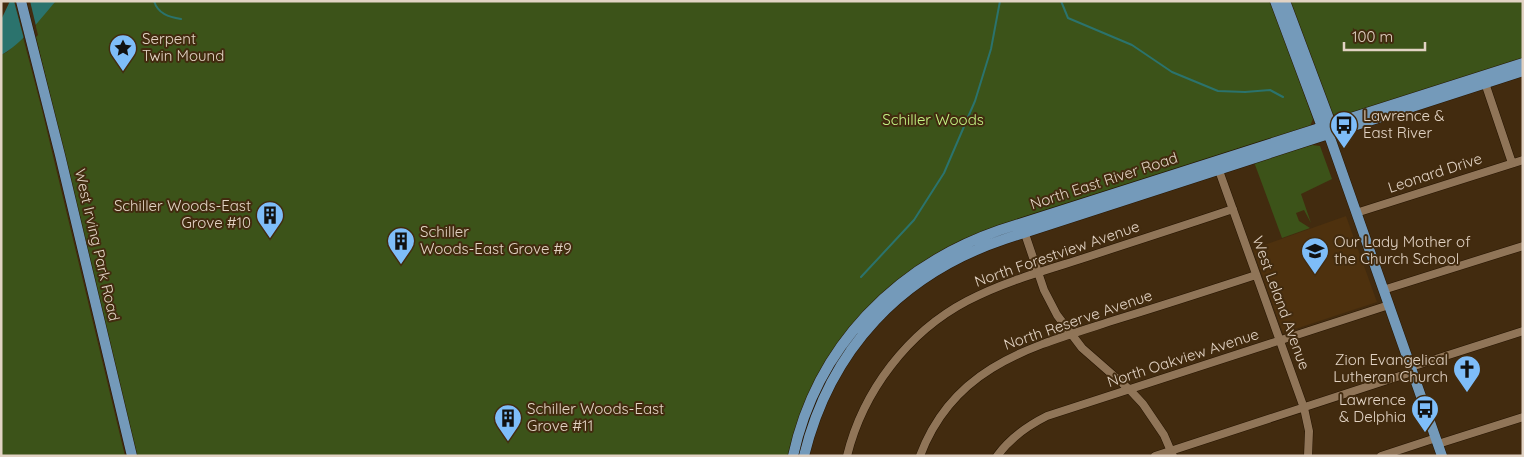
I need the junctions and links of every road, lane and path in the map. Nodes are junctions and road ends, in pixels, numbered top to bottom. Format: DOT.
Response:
graph roads {
  1 [pos="21,1"];
  2 [pos="1275,1"];
  3 [pos="1285,1"];
  4 [pos="1523,63"];
  5 [pos="1523,71"];
  6 [pos="1484,80"];
  7 [pos="1327,129"];
  8 [pos="1523,160"];
  9 [pos="1512,163"];
  10 [pos="1218,166"];
  11 [pos="1233,209"];
  12 [pos="1356,213"];
  13 [pos="1023,228"];
  14 [pos="1523,246"];
  15 [pos="1038,273"];
  16 [pos="1256,275"];
  17 [pos="1383,290"];
  18 [pos="1389,305"];
  19 [pos="1523,331"];
  20 [pos="1071,334"];
  21 [pos="1280,341"];
  22 [pos="1411,370"];
  23 [pos="1130,390"];
  24 [pos="1304,408"];
  25 [pos="1523,417"];
  26 [pos="1437,441"];
  27 [pos="1172,453"];
  28 [pos="132,456"];
  29 [pos="793,456"];
  30 [pos="804,456"];
  31 [pos="847,456"];
  32 [pos="920,456"];
  33 [pos="996,456"];
  34 [pos="1155,456"];
  35 [pos="1308,456"];
  36 [pos="1381,456"];
  37 [pos="1442,456"];
  1 -- 28 [label="main road, West Irving Park Road"];
  2 -- 7 [label="main road"];
  3 -- 7 [label="main road"];
  4 -- 6 [label="main road, North East River Road"];
  5 -- 6 [label="main road, North East River Road"];
  6 -- 7 [label="main road, North East River Road"];
  6 -- 9 [label="street"];
  7 -- 10 [label="main road, North East River Road"];
  7 -- 12 [label="main road"];
  8 -- 9 [label="street, Leonard Drive"];
  9 -- 12 [label="street, Leonard Drive"];
  10 -- 11 [label="street, West Leland Avenue"];
  10 -- 13 [label="main road, North East River Road"];
  11 -- 15 [label="street, North Forestview Avenue"];
  11 -- 16 [label="street, West Leland Avenue"];
  12 -- 17 [label="main road"];
  13 -- 15 [label="street"];
  13 -- 29 [label="main road, North East River Road"];
  13 -- 30 [label="main road, North East River Road"];
  14 -- 17 [label="street"];
  15 -- 20 [label="street"];
  15 -- 31 [label="street, North Forestview Avenue"];
  16 -- 20 [label="street, North Reserve Avenue"];
  16 -- 21 [label="street, West Leland Avenue"];
  17 -- 18 [label="main road"];
  18 -- 21 [label="street, North Oakview Avenue"];
  18 -- 22 [label="main road"];
  19 -- 22 [label="street"];
  20 -- 23 [label="street"];
  20 -- 32 [label="street, North Reserve Avenue"];
  21 -- 23 [label="street, North Oakview Avenue"];
  21 -- 24 [label="street, West Leland Avenue"];
  22 -- 24 [label="street"];
  22 -- 26 [label="main road"];
  23 -- 27 [label="street"];
  23 -- 33 [label="street, North Oakview Avenue"];
  24 -- 27 [label="street"];
  24 -- 35 [label="street, West Leland Avenue"];
  25 -- 26 [label="street"];
  26 -- 36 [label="street"];
  26 -- 37 [label="main road"];
  27 -- 34 [label="street"];
}
